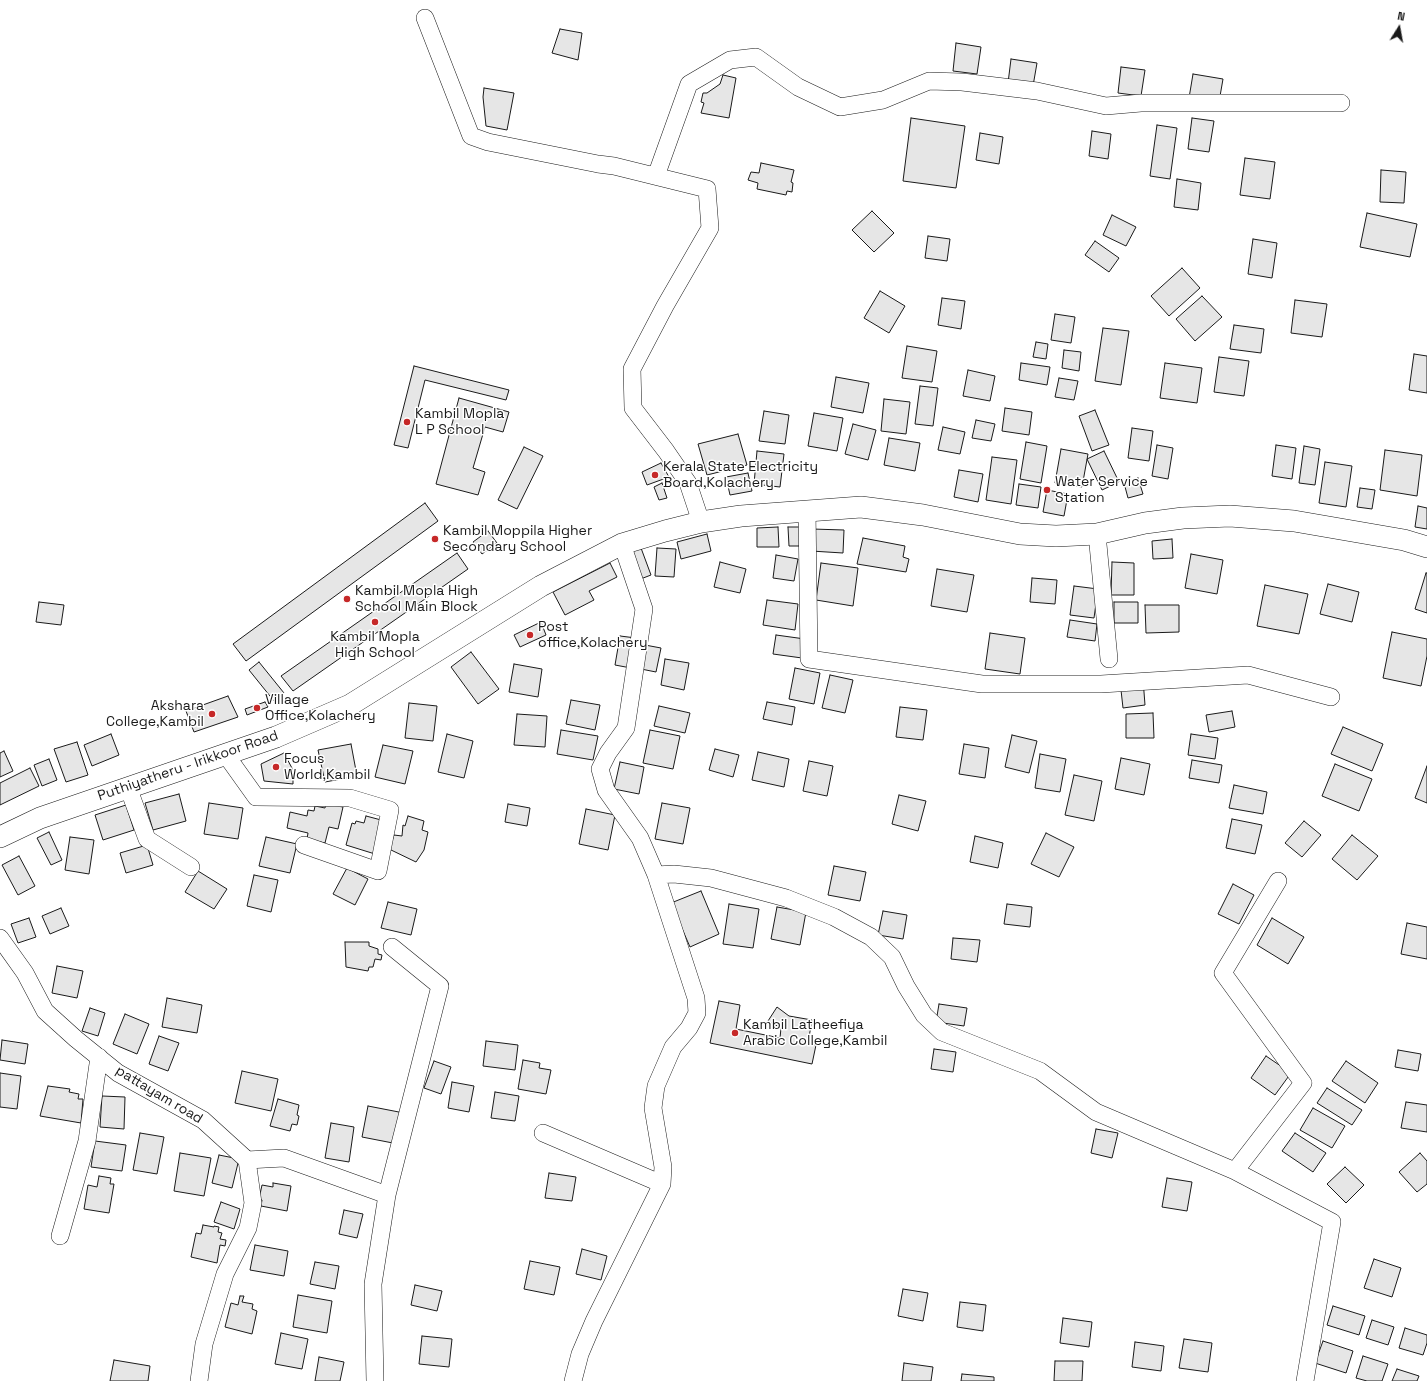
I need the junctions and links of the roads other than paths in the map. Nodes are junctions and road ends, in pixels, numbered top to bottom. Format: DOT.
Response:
graph roads {
  1 [pos="425,18"];
  2 [pos="1341,103"];
  3 [pos="656,176"];
  4 [pos="807,510"];
  5 [pos="702,522"];
  6 [pos="1097,534"];
  7 [pos="622,544"];
  8 [pos="1427,547"];
  9 [pos="1109,659"];
  10 [pos="1331,697"];
  11 [pos="226,755"];
  12 [pos="128,787"];
  13 [pos="0,837"];
  14 [pos="304,845"];
  15 [pos="191,867"];
  16 [pos="656,875"];
  17 [pos="1278,881"];
  18 [pos="0,938"];
  19 [pos="392,947"];
  20 [pos="98,1057"];
  21 [pos="543,1133"];
  22 [pos="247,1160"];
  23 [pos="1235,1171"];
  24 [pos="662,1184"];
  25 [pos="387,1195"];
  26 [pos="60,1236"];
  27 [pos="199,1381"];
  28 [pos="375,1381"];
  29 [pos="573,1381"];
  30 [pos="1305,1381"];
  1 -- 3 [label="street"];
  2 -- 3 [label="street"];
  3 -- 5 [label="street"];
  4 -- 5 [label="main road, Puthiyatheru - Irikkoor Road"];
  4 -- 6 [label="main road, Puthiyatheru - Irikkoor Road"];
  4 -- 10 [label="street"];
  5 -- 7 [label="main road, Puthiyatheru - Irikkoor Road"];
  6 -- 8 [label="main road, Puthiyatheru - Irikkoor Road"];
  6 -- 9 [label="street"];
  7 -- 11 [label="main road, Puthiyatheru - Irikkoor Road"];
  7 -- 16 [label="street"];
  11 -- 12 [label="main road, Puthiyatheru - Irikkoor Road"];
  11 -- 14 [label="street"];
  12 -- 13 [label="main road, Puthiyatheru - Irikkoor Road"];
  12 -- 15 [label="street"];
  16 -- 23 [label="street"];
  16 -- 24 [label="street"];
  17 -- 23 [label="street"];
  18 -- 20 [label="street, pattayam road"];
  19 -- 25 [label="street"];
  20 -- 22 [label="street, pattayam road"];
  20 -- 26 [label="street"];
  21 -- 24 [label="street"];
  22 -- 25 [label="street"];
  22 -- 27 [label="street"];
  23 -- 30 [label="street"];
  24 -- 29 [label="street"];
  25 -- 28 [label="street"];
}
